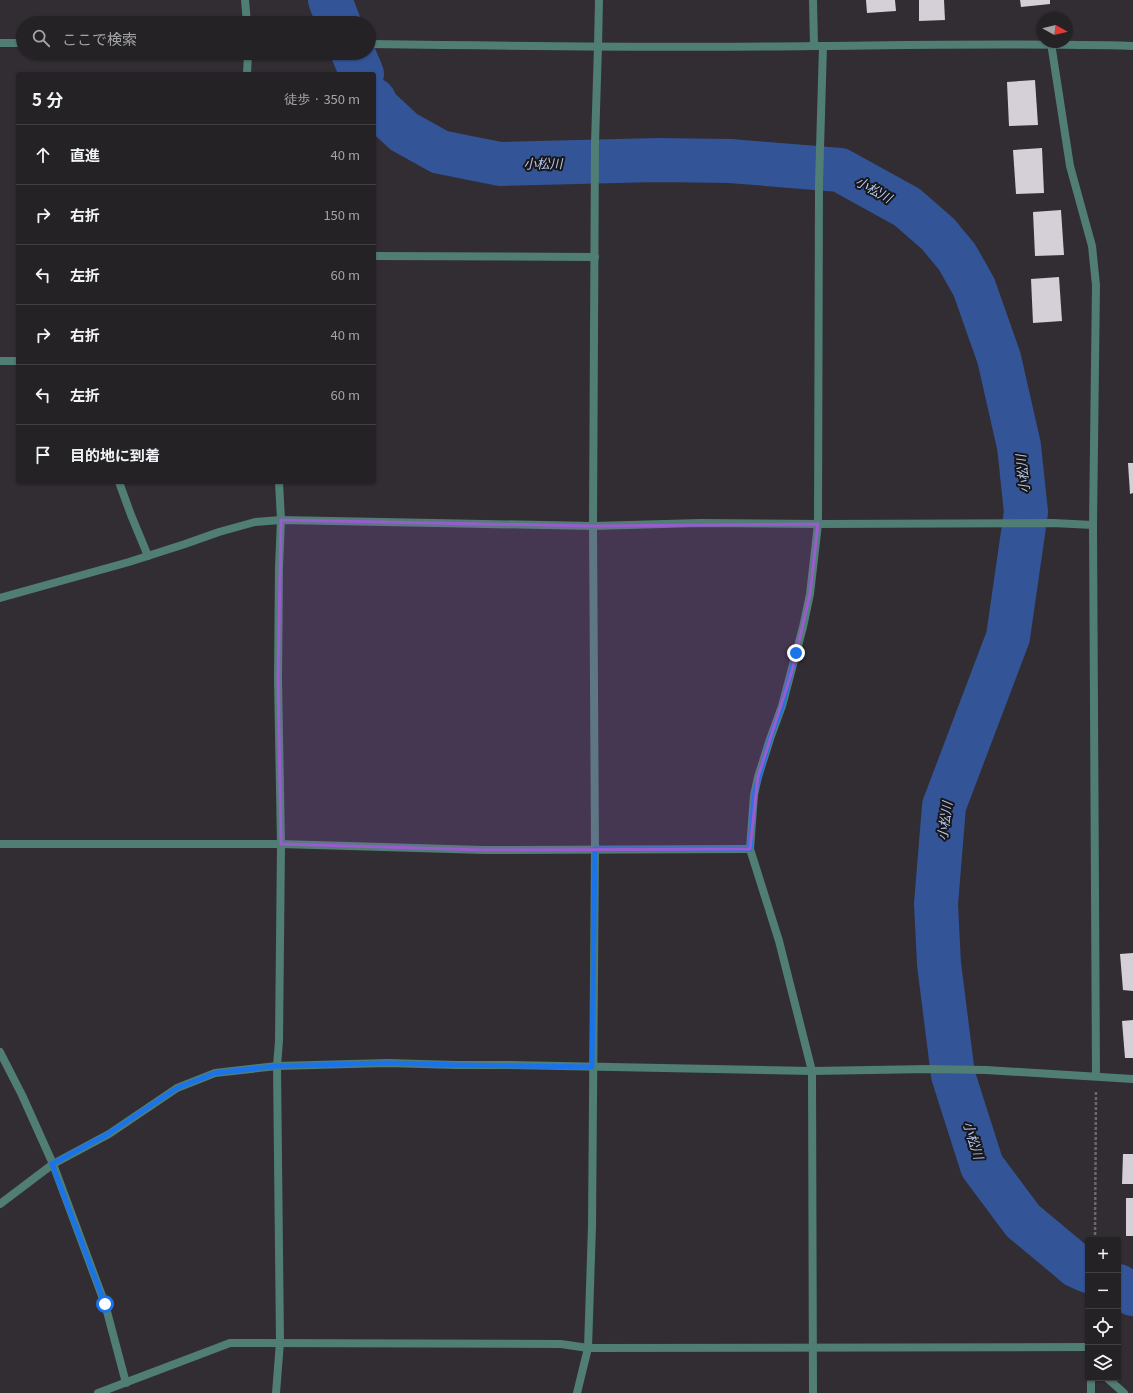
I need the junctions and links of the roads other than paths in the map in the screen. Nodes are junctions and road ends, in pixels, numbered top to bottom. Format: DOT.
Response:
graph roads {
  1 [pos="245,0"];
  2 [pos="599,0"];
  3 [pos="813,0"];
  4 [pos="246,16"];
  5 [pos="0,43"];
  6 [pos="16,43"];
  7 [pos="1037,43"];
  8 [pos="376,44"];
  9 [pos="1073,44"];
  10 [pos="598,46"];
  11 [pos="818,46"];
  12 [pos="1133,46"];
  13 [pos="1052,48"];
  14 [pos="248,60"];
  15 [pos="247,72"];
  16 [pos="376,256"];
  17 [pos="595,257"];
  18 [pos="0,361"];
  19 [pos="16,361"];
  20 [pos="120,484"];
  21 [pos="279,484"];
  22 [pos="281,520"];
  23 [pos="818,524"];
  24 [pos="1093,525"];
  25 [pos="592,526"];
  26 [pos="148,556"];
  27 [pos="0,598"];
  28 [pos="0,844"];
  29 [pos="281,844"];
  30 [pos="595,849"];
  31 [pos="750,849"];
  32 [pos="0,1052"];
  33 [pos="277,1066"];
  34 [pos="592,1067"];
  35 [pos="812,1071"];
  36 [pos="1096,1076"];
  37 [pos="1133,1079"];
  38 [pos="52,1164"];
  39 [pos="0,1204"];
  40 [pos="280,1342"];
  41 [pos="814,1346"];
  42 [pos="1085,1347"];
  43 [pos="588,1348"];
  44 [pos="1091,1381"];
  45 [pos="1110,1381"];
  46 [pos="126,1384"];
  47 [pos="98,1393"];
  48 [pos="276,1393"];
  49 [pos="577,1393"];
  50 [pos="813,1393"];
  51 [pos="1091,1393"];
  52 [pos="1124,1393"];
  1 -- 4 [label="street"];
  2 -- 10 [label="street"];
  3 -- 11 [label="street"];
  5 -- 6 [label="street"];
  7 -- 11 [label="street"];
  8 -- 10 [label="street"];
  9 -- 12 [label="street"];
  10 -- 11 [label="street"];
  10 -- 17 [label="street"];
  11 -- 23 [label="street"];
  13 -- 24 [label="street"];
  14 -- 15 [label="street"];
  16 -- 17 [label="street"];
  17 -- 25 [label="street"];
  18 -- 19 [label="street"];
  20 -- 26 [label="street"];
  21 -- 22 [label="street"];
  22 -- 25 [label="street"];
  22 -- 26 [label="street"];
  22 -- 29 [label="street"];
  23 -- 24 [label="street"];
  23 -- 25 [label="street"];
  23 -- 31 [label="street"];
  24 -- 36 [label="street"];
  25 -- 30 [label="street"];
  26 -- 27 [label="street"];
  28 -- 29 [label="street"];
  29 -- 30 [label="street"];
  29 -- 33 [label="street"];
  30 -- 31 [label="street"];
  30 -- 34 [label="street"];
  31 -- 35 [label="street"];
  32 -- 38 [label="street"];
  33 -- 34 [label="street"];
  33 -- 38 [label="street"];
  33 -- 40 [label="street"];
  34 -- 35 [label="street"];
  34 -- 43 [label="street"];
  35 -- 36 [label="street"];
  35 -- 41 [label="street"];
  36 -- 37 [label="street"];
  38 -- 39 [label="street"];
  38 -- 46 [label="street"];
  40 -- 43 [label="street"];
  40 -- 46 [label="street"];
  40 -- 48 [label="street"];
  41 -- 42 [label="street"];
  41 -- 43 [label="street"];
  41 -- 50 [label="street"];
  43 -- 49 [label="street"];
  44 -- 51 [label="street"];
  45 -- 52 [label="street"];
  46 -- 47 [label="street"];
}
